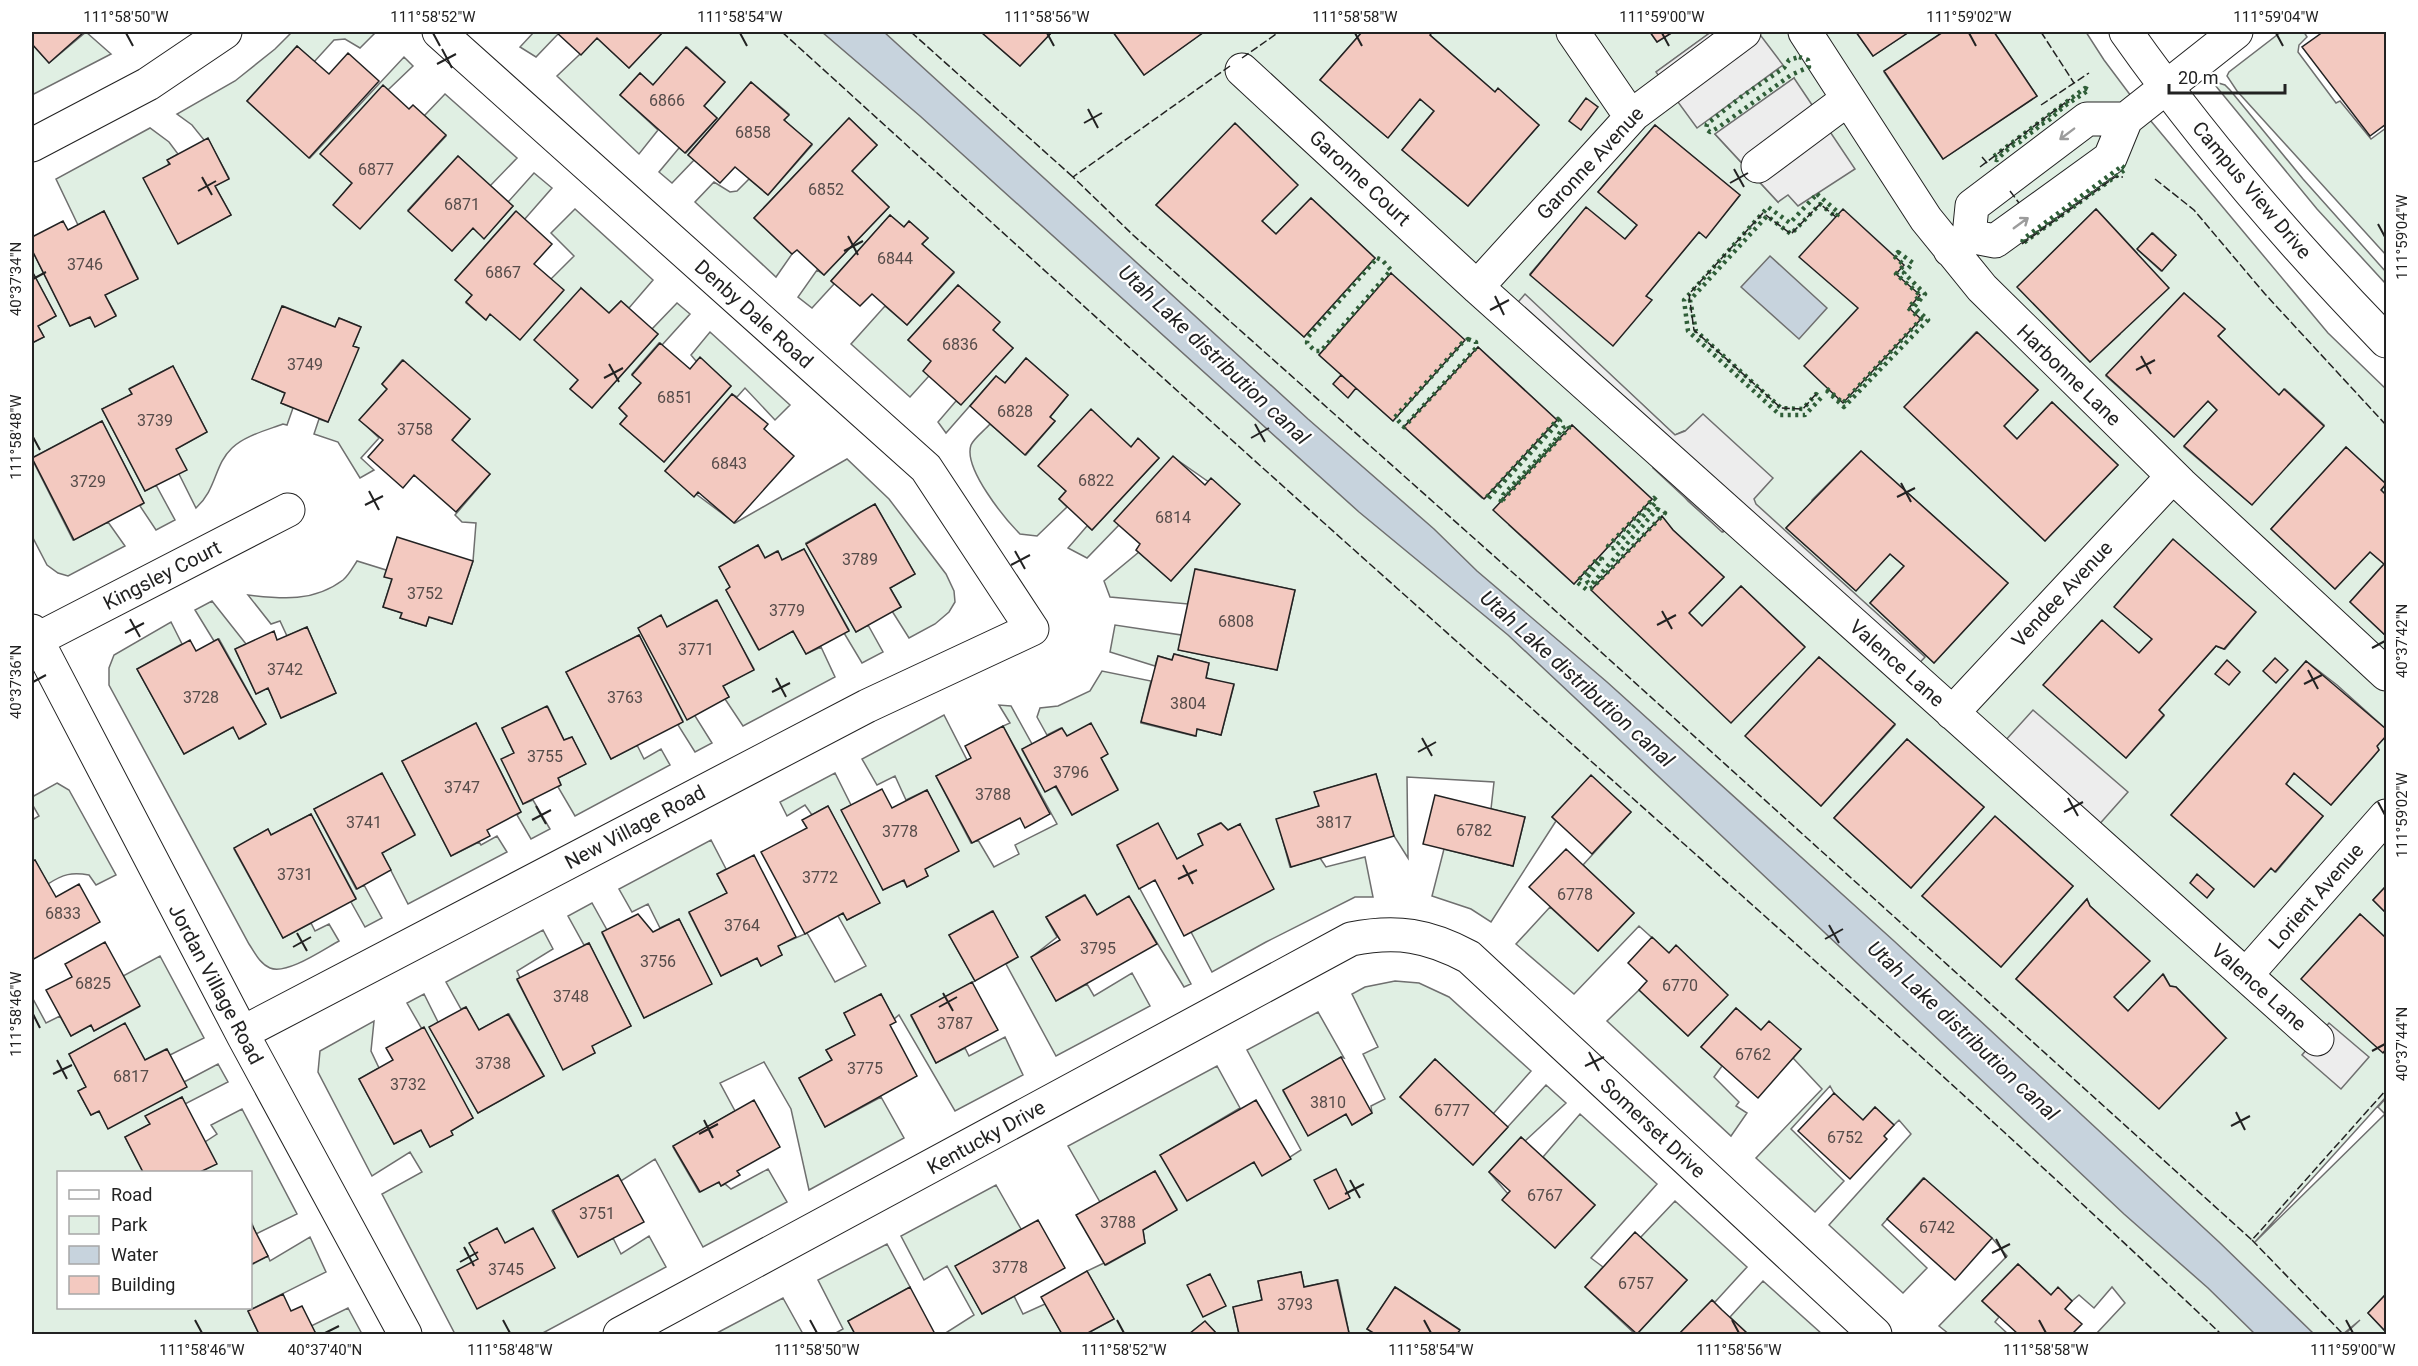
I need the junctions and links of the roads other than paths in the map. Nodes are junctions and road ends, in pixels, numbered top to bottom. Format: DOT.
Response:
graph roads {
  1 [pos="225,32"];
  2 [pos="439,32"];
  3 [pos="1574,32"];
  4 [pos="1744,32"];
  5 [pos="1805,32"];
  6 [pos="2126,32"];
  7 [pos="2236,32"];
  8 [pos="1242,70"];
  9 [pos="2167,87"];
  10 [pos="1848,99"];
  11 [pos="1623,106"];
  12 [pos="2126,119"];
  13 [pos="32,145"];
  14 [pos="2033,160"];
  15 [pos="1758,166"];
  16 [pos="2060,195"];
  17 [pos="1960,243"];
  18 [pos="1477,287"];
  19 [pos="2386,341"];
  20 [pos="2173,476"];
  21 [pos="288,510"];
  22 [pos="1032,629"];
  23 [pos="34,635"];
  24 [pos="2386,674"];
  25 [pos="1952,713"];
  26 [pos="2386,816"];
  27 [pos="1351,939"];
  28 [pos="2246,975"];
  29 [pos="242,1033"];
  30 [pos="2317,1039"];
  31 [pos="405,1335"];
  32 [pos="620,1335"];
  33 [pos="1875,1335"];
  1 -- 13 [label="street"];
  2 -- 22 [label="street, Denby Dale Road"];
  3 -- 11 [label="street"];
  4 -- 11 [label="street, Garonne Avenue"];
  5 -- 10 [label="street, Harbonne Lane"];
  6 -- 9 [label="street, Campus View Drive"];
  7 -- 9 [label="street"];
  8 -- 18 [label="street, Garonne Court"];
  9 -- 12 [label="street"];
  9 -- 19 [label="street, Campus View Drive"];
  10 -- 15 [label="street"];
  10 -- 17 [label="street, Harbonne Lane"];
  11 -- 18 [label="street, Garonne Avenue"];
  12 -- 14 [label="street, one-way"];
  12 -- 16 [label="street"];
  14 -- 16 [label="street"];
  14 -- 17 [label="street"];
  17 -- 16 [label="street, one-way"];
  17 -- 20 [label="street, Harbonne Lane"];
  18 -- 25 [label="street, Valence Lane"];
  20 -- 24 [label="street, Harbonne Lane"];
  20 -- 25 [label="street, Vendee Avenue"];
  21 -- 23 [label="street, Kingsley Court"];
  22 -- 29 [label="street, New Village Road"];
  23 -- 29 [label="street, Jordan Village Road"];
  25 -- 28 [label="street, Valence Lane"];
  26 -- 28 [label="street, Lorient Avenue"];
  27 -- 32 [label="street, Kentucky Drive"];
  27 -- 33 [label="street, Somerset Drive"];
  28 -- 30 [label="street, Valence Lane"];
  29 -- 31 [label="street, Jordan Village Road"];
}
